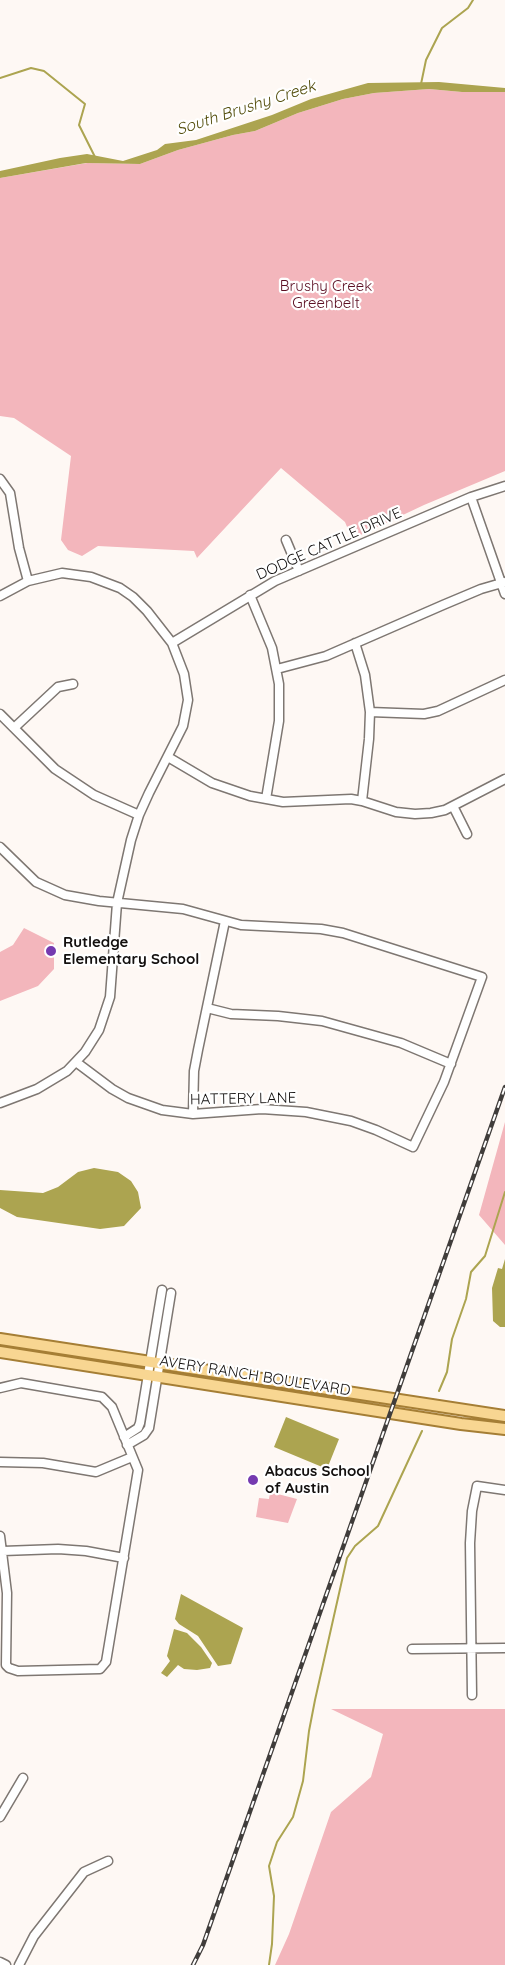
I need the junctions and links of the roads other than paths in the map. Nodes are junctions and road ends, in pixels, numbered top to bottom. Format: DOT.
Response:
graph roads {
  1 [pos="0,479"];
  2 [pos="505,486"];
  3 [pos="471,497"];
  4 [pos="286,540"];
  5 [pos="299,571"];
  6 [pos="28,580"];
  7 [pos="503,583"];
  8 [pos="505,594"];
  9 [pos="250,595"];
  10 [pos="0,596"];
  11 [pos="172,643"];
  12 [pos="355,643"];
  13 [pos="277,669"];
  14 [pos="505,680"];
  15 [pos="73,684"];
  16 [pos="370,712"];
  17 [pos="0,714"];
  18 [pos="14,728"];
  19 [pos="168,757"];
  20 [pos="505,779"];
  21 [pos="266,800"];
  22 [pos="362,801"];
  23 [pos="453,806"];
  24 [pos="139,815"];
  25 [pos="467,834"];
  26 [pos="0,847"];
  27 [pos="117,903"];
  28 [pos="225,921"];
  29 [pos="207,1008"];
  30 [pos="76,1062"];
  31 [pos="451,1064"];
  32 [pos="0,1103"];
  33 [pos="193,1114"];
  34 [pos="0,1339"];
  35 [pos="0,1352"];
  36 [pos="149,1362"];
  37 [pos="161,1364"];
  38 [pos="153,1376"];
  39 [pos="0,1388"];
  40 [pos="505,1416"];
  41 [pos="505,1429"];
  42 [pos="126,1441"];
  43 [pos="132,1457"];
  44 [pos="0,1462"];
  45 [pos="505,1490"];
  46 [pos="0,1536"];
  47 [pos="3,1551"];
  48 [pos="124,1558"];
  49 [pos="472,1648"];
  50 [pos="505,1648"];
  51 [pos="412,1649"];
  52 [pos="472,1695"];
  53 [pos="23,1778"];
  54 [pos="0,1817"];
  55 [pos="108,1861"];
  56 [pos="0,1962"];
  57 [pos="6,1965"];
  58 [pos="19,1965"];
  1 -- 6 [label="street"];
  2 -- 3 [label="street, DODGE CATTLE DRIVE"];
  3 -- 5 [label="street, DODGE CATTLE DRIVE"];
  3 -- 7 [label="street"];
  4 -- 5 [label="street"];
  5 -- 9 [label="street, DODGE CATTLE DRIVE"];
  6 -- 10 [label="street"];
  6 -- 11 [label="street"];
  7 -- 8 [label="street"];
  7 -- 12 [label="street"];
  9 -- 11 [label="street, DODGE CATTLE DRIVE"];
  9 -- 13 [label="street"];
  11 -- 19 [label="street"];
  12 -- 13 [label="street"];
  12 -- 16 [label="street"];
  13 -- 21 [label="street"];
  14 -- 16 [label="street"];
  15 -- 18 [label="street"];
  16 -- 22 [label="street"];
  17 -- 18 [label="street"];
  18 -- 24 [label="street"];
  19 -- 21 [label="street"];
  19 -- 24 [label="street"];
  20 -- 23 [label="street"];
  21 -- 22 [label="street"];
  22 -- 23 [label="street"];
  23 -- 25 [label="street"];
  24 -- 27 [label="street"];
  26 -- 27 [label="street"];
  27 -- 28 [label="street"];
  27 -- 30 [label="street"];
  28 -- 29 [label="street"];
  28 -- 31 [label="street, HATTERY LANE"];
  29 -- 31 [label="street"];
  29 -- 33 [label="street"];
  30 -- 32 [label="street"];
  30 -- 33 [label="street, HATTERY LANE"];
  31 -- 33 [label="street, HATTERY LANE"];
  34 -- 36 [label="main road, AVERY RANCH BOULEVARD"];
  35 -- 38 [label="main road, AVERY RANCH BOULEVARD"];
  36 -- 37 [label="main road, AVERY RANCH BOULEVARD"];
  36 -- 37 [label="street"];
  36 -- 38 [label="street"];
  37 -- 38 [label="street"];
  37 -- 40 [label="main road, AVERY RANCH BOULEVARD"];
  38 -- 41 [label="main road, AVERY RANCH BOULEVARD"];
  38 -- 42 [label="street"];
  39 -- 42 [label="street"];
  42 -- 43 [label="street"];
  43 -- 44 [label="street"];
  43 -- 48 [label="street"];
  45 -- 49 [label="street"];
  46 -- 47 [label="street"];
  47 -- 48 [label="street"];
  47 -- 48 [label="street"];
  49 -- 50 [label="street"];
  49 -- 51 [label="street"];
  49 -- 52 [label="street"];
  53 -- 54 [label="street"];
  55 -- 58 [label="street"];
  56 -- 57 [label="street"];
}
